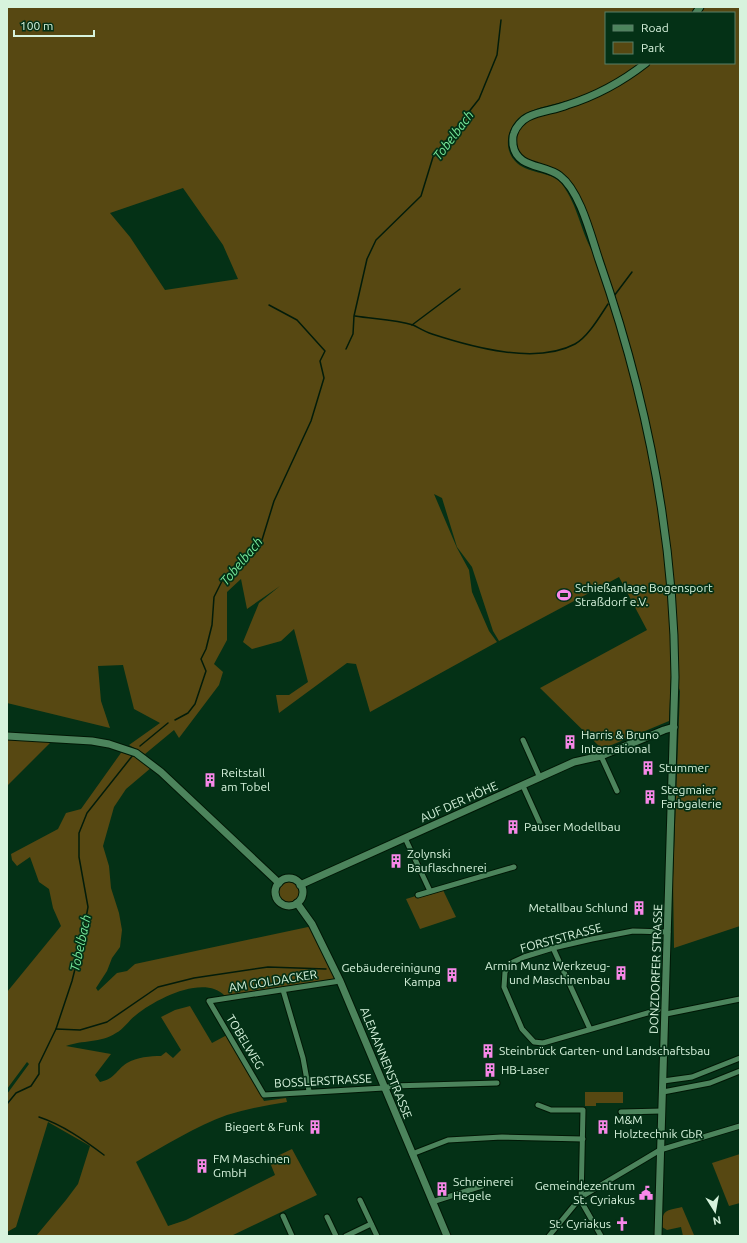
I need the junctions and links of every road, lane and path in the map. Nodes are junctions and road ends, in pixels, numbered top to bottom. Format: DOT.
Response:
graph roads {
  1 [pos="644,64"];
  2 [pos="674,727"];
  3 [pos="7,736"];
  4 [pos="523,740"];
  5 [pos="601,756"];
  6 [pos="540,778"];
  7 [pos="522,786"];
  8 [pos="617,791"];
  9 [pos="542,828"];
  10 [pos="405,838"];
  11 [pos="514,867"];
  12 [pos="279,883"];
  13 [pos="300,885"];
  14 [pos="430,891"];
  15 [pos="418,895"];
  16 [pos="297,903"];
  17 [pos="668,932"];
  18 [pos="553,948"];
  19 [pos="340,980"];
  20 [pos="283,990"];
  21 [pos="740,999"];
  22 [pos="209,1001"];
  23 [pos="658,1010"];
  24 [pos="666,1014"];
  25 [pos="590,1029"];
  26 [pos="740,1058"];
  27 [pos="740,1071"];
  28 [pos="663,1081"];
  29 [pos="497,1083"];
  30 [pos="384,1088"];
  31 [pos="308,1091"];
  32 [pos="663,1092"];
  33 [pos="264,1094"];
  34 [pos="538,1106"];
  35 [pos="662,1111"];
  36 [pos="620,1112"];
  37 [pos="740,1126"];
  38 [pos="583,1139"];
  39 [pos="660,1150"];
  40 [pos="412,1154"];
  41 [pos="482,1186"];
  42 [pos="582,1197"];
  43 [pos="360,1200"];
  44 [pos="432,1202"];
  45 [pos="283,1216"];
  46 [pos="327,1218"];
  47 [pos="371,1224"];
  48 [pos="291,1236"];
  49 [pos="336,1236"];
  50 [pos="346,1236"];
  51 [pos="377,1236"];
  52 [pos="447,1236"];
  53 [pos="548,1236"];
  54 [pos="601,1236"];
  55 [pos="658,1236"];
  1 -- 2 [label="main road, DONZDORFER STRASSE"];
  2 -- 5 [label="main road, AUF DER HÖHE"];
  2 -- 17 [label="main road, DONZDORFER STRASSE"];
  3 -- 12 [label="main road"];
  4 -- 6 [label="street"];
  5 -- 6 [label="main road, AUF DER HÖHE"];
  5 -- 8 [label="street"];
  6 -- 7 [label="main road, AUF DER HÖHE"];
  7 -- 9 [label="street"];
  7 -- 10 [label="main road, AUF DER HÖHE"];
  10 -- 13 [label="main road, AUF DER HÖHE"];
  10 -- 14 [label="street"];
  11 -- 14 [label="street"];
  12 -- 13 [label="main road"];
  12 -- 16 [label="main road"];
  13 -- 16 [label="main road"];
  14 -- 15 [label="street"];
  16 -- 19 [label="main road, ALEMANNENSTRASSE"];
  17 -- 18 [label="street, FORSTSTRASSE"];
  17 -- 24 [label="main road, DONZDORFER STRASSE"];
  18 -- 25 [label="street"];
  18 -- 25 [label="street, FORSTSTRASSE"];
  19 -- 20 [label="street, AM GOLDACKER"];
  19 -- 30 [label="main road, ALEMANNENSTRASSE"];
  20 -- 22 [label="street, AM GOLDACKER"];
  20 -- 31 [label="street"];
  21 -- 24 [label="street"];
  22 -- 33 [label="street, TOBELWEG"];
  23 -- 25 [label="street, FORSTSTRASSE"];
  24 -- 28 [label="main road, DONZDORFER STRASSE"];
  26 -- 28 [label="street"];
  27 -- 32 [label="street"];
  28 -- 32 [label="main road, DONZDORFER STRASSE"];
  29 -- 30 [label="street, BOSSLERSTRASSE"];
  30 -- 31 [label="street, BOSSLERSTRASSE"];
  30 -- 40 [label="main road, ALEMANNENSTRASSE"];
  31 -- 33 [label="street, BOSSLERSTRASSE"];
  32 -- 35 [label="main road, DONZDORFER STRASSE"];
  34 -- 38 [label="street"];
  35 -- 36 [label="street"];
  35 -- 39 [label="main road, DONZDORFER STRASSE"];
  37 -- 39 [label="street"];
  38 -- 40 [label="street"];
  38 -- 42 [label="street"];
  39 -- 42 [label="street"];
  39 -- 55 [label="main road, DONZDORFER STRASSE"];
  40 -- 44 [label="main road, ALEMANNENSTRASSE"];
  41 -- 44 [label="street"];
  42 -- 53 [label="street"];
  42 -- 54 [label="street"];
  43 -- 47 [label="street"];
  44 -- 52 [label="main road, ALEMANNENSTRASSE"];
  45 -- 48 [label="street"];
  46 -- 49 [label="street"];
  47 -- 50 [label="street"];
  47 -- 51 [label="street"];
}
